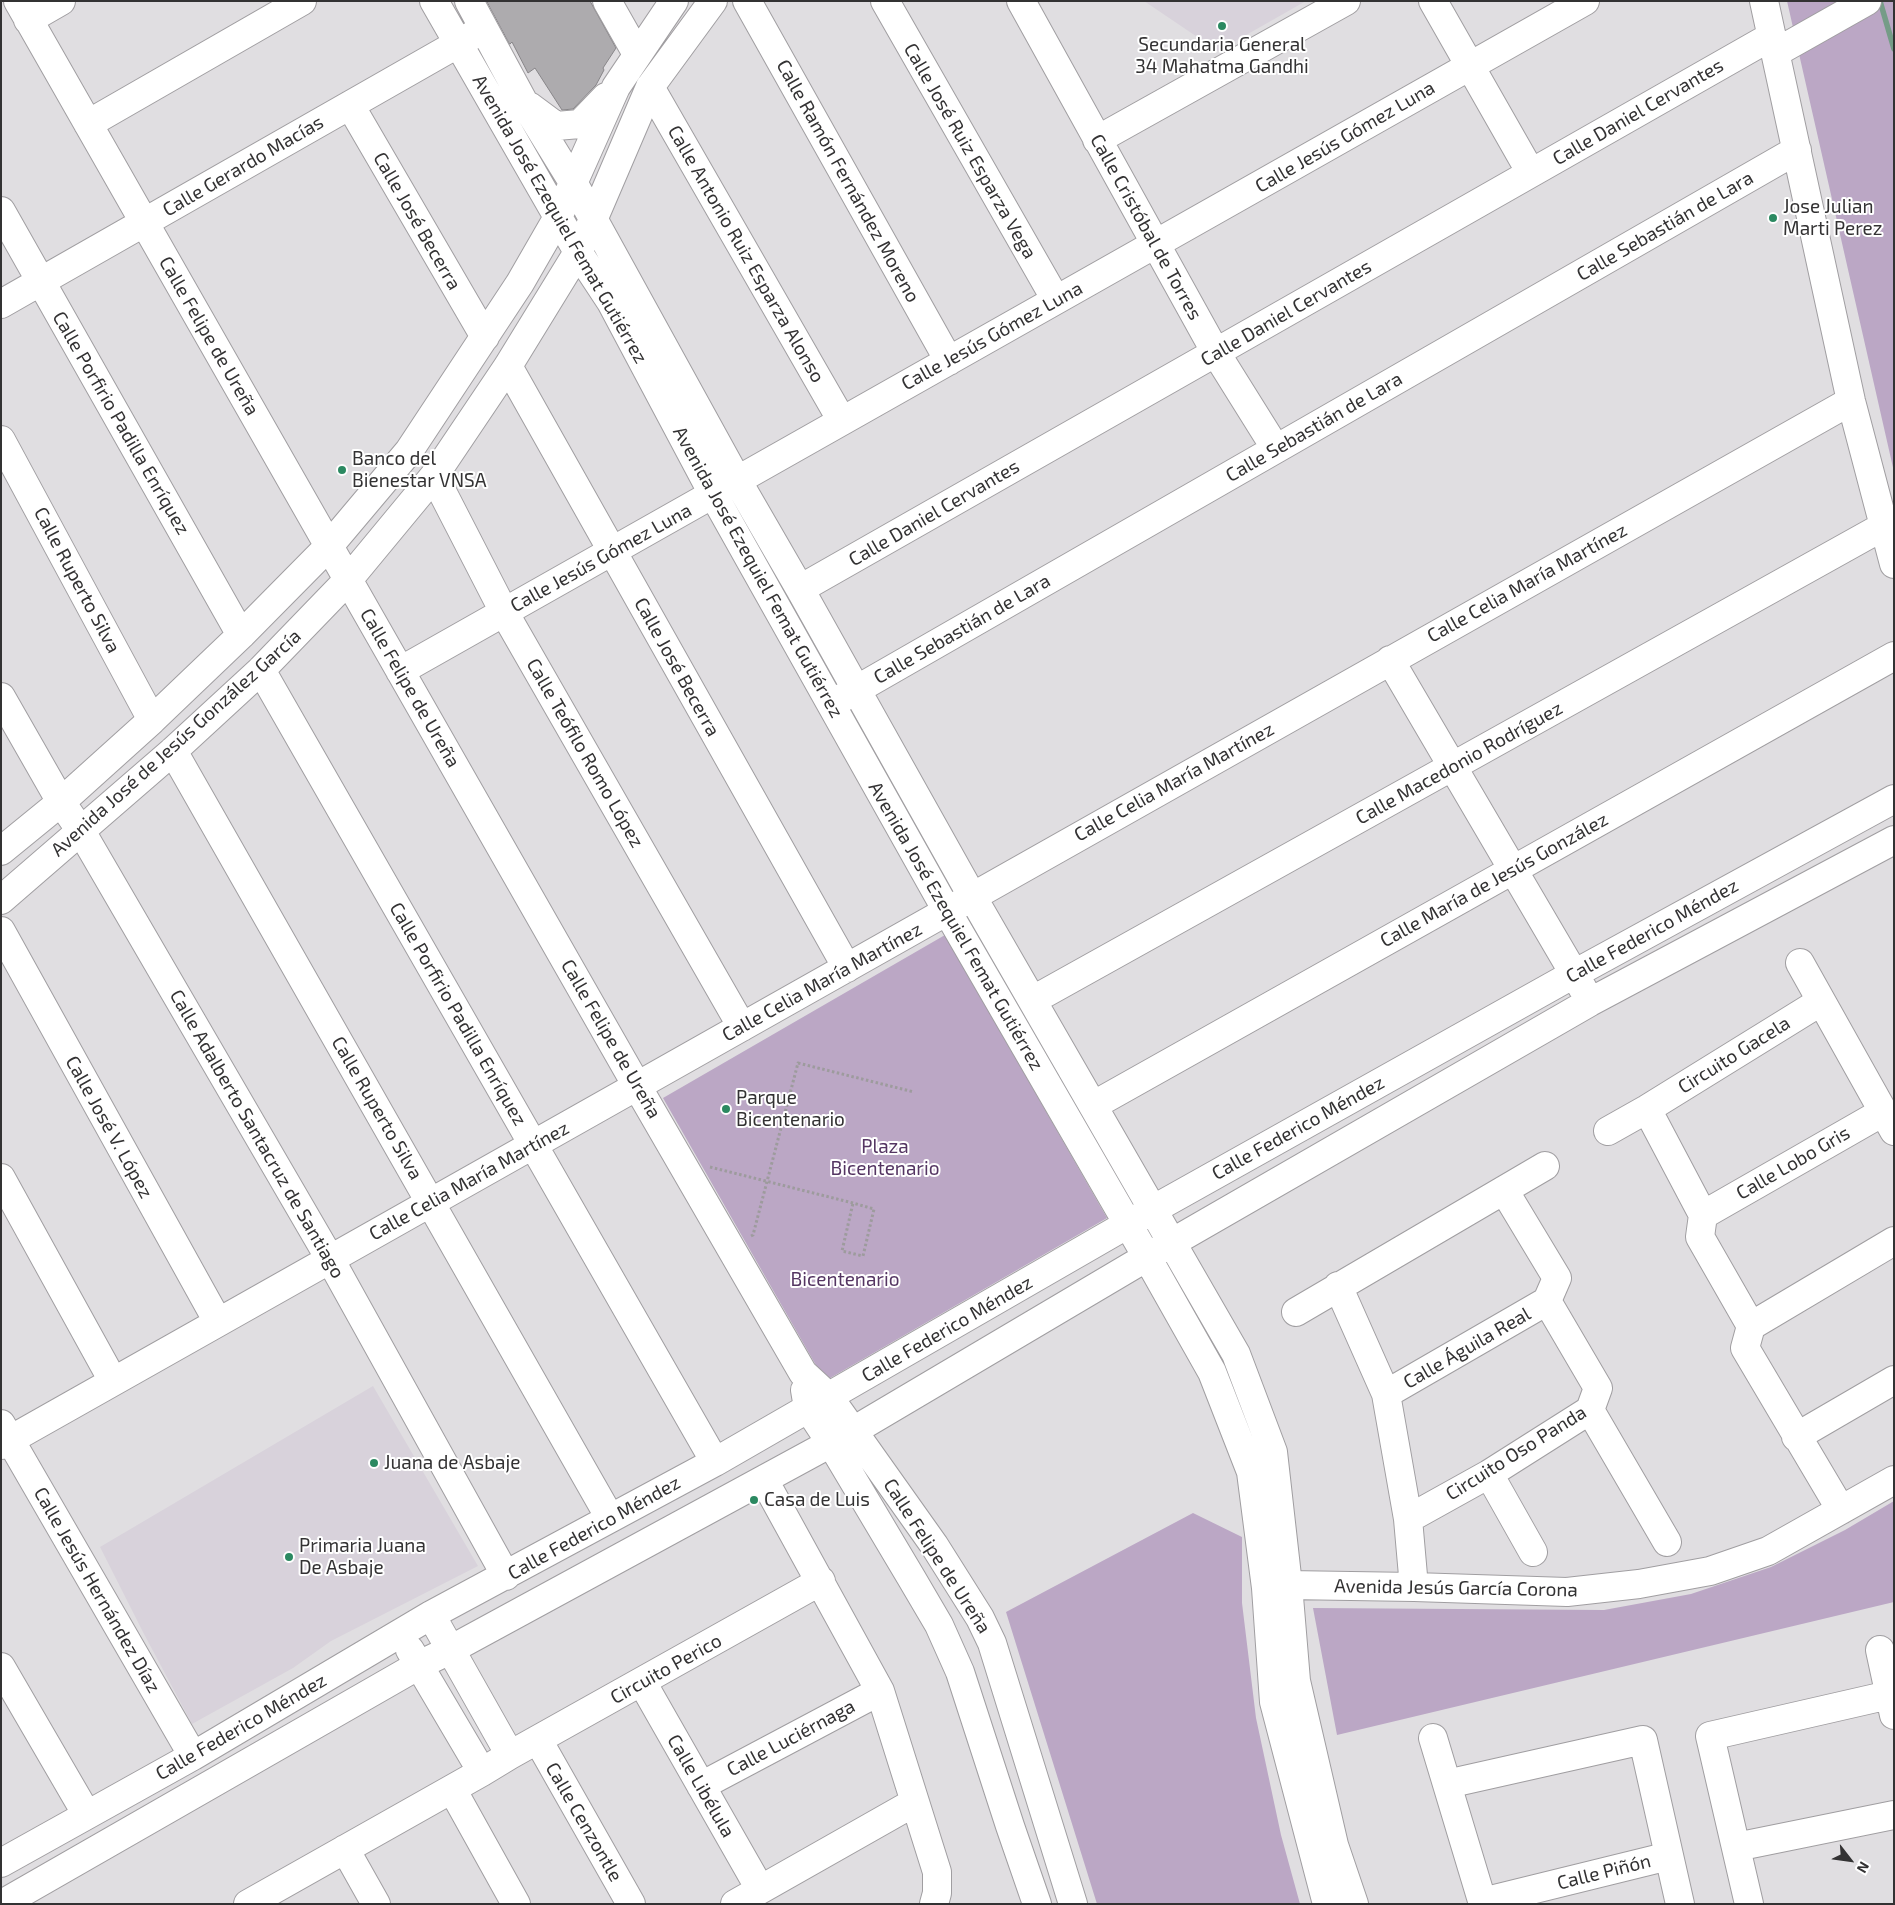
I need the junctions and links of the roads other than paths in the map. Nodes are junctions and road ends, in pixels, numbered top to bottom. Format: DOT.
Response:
graph roads {
  1 [pos="61,1"];
  2 [pos="302,1"];
  3 [pos="434,1"];
  4 [pos="469,1"];
  5 [pos="607,1"];
  6 [pos="674,1"];
  7 [pos="713,1"];
  8 [pos="747,1"];
  9 [pos="885,1"];
  10 [pos="1021,1"];
  11 [pos="1346,1"];
  12 [pos="1433,1"];
  13 [pos="1584,1"];
  14 [pos="1764,1"];
  15 [pos="1867,1"];
  16 [pos="23,10"];
  17 [pos="485,28"];
  18 [pos="458,43"];
  19 [pos="1773,44"];
  20 [pos="637,54"];
  21 [pos="1470,66"];
  22 [pos="616,87"];
  23 [pos="650,87"];
  24 [pos="523,102"];
  25 [pos="350,105"];
  26 [pos="88,124"];
  27 [pos="1098,140"];
  28 [pos="1797,150"];
  29 [pos="1531,173"];
  30 [pos="574,184"];
  31 [pos="1,211"];
  32 [pos="558,217"];
  33 [pos="593,220"];
  34 [pos="144,222"];
  35 [pos="1154,244"];
  36 [pos="578,252"];
  37 [pos="40,281"];
  38 [pos="554,293"];
  39 [pos="1056,300"];
  40 [pos="611,302"];
  41 [pos="1,304"];
  42 [pos="485,337"];
  43 [pos="1216,353"];
  44 [pos="949,360"];
  45 [pos="508,366"];
  46 [pos="1851,401"];
  47 [pos="842,421"];
  48 [pos="1,440"];
  49 [pos="1276,449"];
  50 [pos="434,476"];
  51 [pos="737,480"];
  52 [pos="713,494"];
  53 [pos="1884,526"];
  54 [pos="329,546"];
  55 [pos="612,551"];
  56 [pos="1894,564"];
  57 [pos="348,580"];
  58 [pos="800,589"];
  59 [pos="504,612"];
  60 [pos="241,636"];
  61 [pos="1894,656"];
  62 [pos="1390,660"];
  63 [pos="260,670"];
  64 [pos="400,671"];
  65 [pos="856,690"];
  66 [pos="1,697"];
  67 [pos="831,704"];
  68 [pos="152,720"];
  69 [pos="173,751"];
  70 [pos="1452,766"];
  71 [pos="1894,799"];
  72 [pos="61,802"];
  73 [pos="81,831"];
  74 [pos="1894,840"];
  75 [pos="1,851"];
  76 [pos="1513,870"];
  77 [pos="972,896"];
  78 [pos="1,900"];
  79 [pos="947,911"];
  80 [pos="1,931"];
  81 [pos="1800,962"];
  82 [pos="846,968"];
  83 [pos="1574,974"];
  84 [pos="1033,1000"];
  85 [pos="1590,1002"];
  86 [pos="1820,1002"];
  87 [pos="742,1026"];
  88 [pos="637,1086"];
  89 [pos="1094,1105"];
  90 [pos="1647,1109"];
  91 [pos="1888,1121"];
  92 [pos="1608,1131"];
  93 [pos="533,1144"];
  94 [pos="1545,1166"];
  95 [pos="1,1178"];
  96 [pos="1504,1190"];
  97 [pos="431,1202"];
  98 [pos="1154,1209"];
  99 [pos="1703,1215"];
  100 [pos="1127,1225"];
  101 [pos="1894,1241"];
  102 [pos="1173,1242"];
  103 [pos="1147,1257"];
  104 [pos="330,1259"];
  105 [pos="1338,1286"];
  106 [pos="1548,1301"];
  107 [pos="1296,1312"];
  108 [pos="218,1322"];
  109 [pos="1751,1326"];
  110 [pos="1894,1380"];
  111 [pos="113,1381"];
  112 [pos="1386,1394"];
  113 [pos="818,1403"];
  114 [pos="1590,1410"];
  115 [pos="4,1436"];
  116 [pos="842,1437"];
  117 [pos="1796,1437"];
  118 [pos="715,1462"];
  119 [pos="1489,1474"];
  120 [pos="764,1480"];
  121 [pos="1894,1480"];
  122 [pos="1841,1510"];
  123 [pos="610,1518"];
  124 [pos="1408,1519"];
  125 [pos="1668,1542"];
  126 [pos="1533,1552"];
  127 [pos="506,1576"];
  128 [pos="821,1581"];
  129 [pos="1277,1586"];
  130 [pos="1414,1587"];
  131 [pos="431,1616"];
  132 [pos="400,1634"];
  133 [pos="450,1650"];
  134 [pos="1880,1650"];
  135 [pos="419,1665"];
  136 [pos="1,1668"];
  137 [pos="642,1682"];
  138 [pos="880,1691"];
  139 [pos="1891,1706"];
  140 [pos="1433,1738"];
  141 [pos="538,1740"];
  142 [pos="510,1755"];
  143 [pos="193,1756"];
  144 [pos="482,1772"];
  145 [pos="1447,1784"];
  146 [pos="701,1786"];
  147 [pos="452,1789"];
  148 [pos="915,1802"];
  149 [pos="87,1815"];
  150 [pos="1894,1815"];
  151 [pos="1736,1847"];
  152 [pos="345,1849"];
  153 [pos="1668,1856"];
  154 [pos="1,1863"];
  155 [pos="760,1889"];
  156 [pos="1482,1903"];
  157 [pos="2,1904"];
  158 [pos="248,1904"];
  159 [pos="376,1904"];
  160 [pos="516,1904"];
  161 [pos="631,1904"];
  162 [pos="735,1904"];
  163 [pos="934,1904"];
  164 [pos="1037,1904"];
  165 [pos="1073,1904"];
  166 [pos="1327,1904"];
  167 [pos="1354,1904"];
  168 [pos="1680,1904"];
  169 [pos="1749,1904"];
  1 -- 16 [label="street"];
  2 -- 26 [label="street"];
  3 -- 18 [label="street, Avenida José Ezequiel Femat Gutiérrez"];
  4 -- 17 [label="street, Avenida José Ezequiel Femat Gutiérrez"];
  5 -- 20 [label="street"];
  6 -- 20 [label="street, Avenida José de Jesús González García"];
  7 -- 23 [label="street, Avenida José de Jesús González García"];
  8 -- 44 [label="street, Calle Ramón Fernández Moreno"];
  9 -- 39 [label="street, Calle José Ruiz Esparza Vega"];
  10 -- 27 [label="street, Calle Cristóbal de Torres"];
  11 -- 27 [label="street"];
  12 -- 21 [label="street"];
  13 -- 21 [label="street, Calle Jesús Gómez Luna"];
  14 -- 19 [label="street"];
  15 -- 19 [label="street, Calle Daniel Cervantes"];
  16 -- 26 [label="street, Calle Felipe de Ureña"];
  17 -- 18 [label="street, Calle Gerardo Macías"];
  17 -- 24 [label="street, Avenida José Ezequiel Femat Gutiérrez"];
  18 -- 25 [label="street, Calle Gerardo Macías"];
  18 -- 32 [label="street, Avenida José Ezequiel Femat Gutiérrez"];
  19 -- 28 [label="street"];
  19 -- 29 [label="street, Calle Daniel Cervantes"];
  20 -- 22 [label="street, Avenida José de Jesús González García"];
  21 -- 29 [label="street"];
  21 -- 35 [label="street, Calle Jesús Gómez Luna"];
  22 -- 24 [label="street"];
  22 -- 30 [label="street, Avenida José de Jesús González García"];
  23 -- 33 [label="street, Avenida José de Jesús González García"];
  23 -- 47 [label="street, Calle Antonio Ruiz Esparza Alonso"];
  24 -- 30 [label="street, Avenida José Ezequiel Femat Gutiérrez"];
  25 -- 34 [label="street, Calle Gerardo Macías"];
  25 -- 42 [label="street, Calle José Becerra"];
  26 -- 34 [label="street, Calle Felipe de Ureña"];
  27 -- 35 [label="street, Calle Cristóbal de Torres"];
  28 -- 46 [label="street"];
  28 -- 49 [label="street, Calle Sebastián de Lara"];
  29 -- 43 [label="street, Calle Daniel Cervantes"];
  30 -- 32 [label="street, Avenida José de Jesús González García"];
  30 -- 33 [label="street, Avenida José Ezequiel Femat Gutiérrez"];
  31 -- 37 [label="street, Calle Porfirio Padilla Enríquez"];
  32 -- 36 [label="street, Avenida José Ezequiel Femat Gutiérrez"];
  32 -- 42 [label="street, Avenida José de Jesús González García"];
  33 -- 36 [label="street, Avenida José de Jesús González García"];
  33 -- 51 [label="street, Avenida José Ezequiel Femat Gutiérrez"];
  34 -- 37 [label="street, Calle Gerardo Macías"];
  34 -- 54 [label="street, Calle Felipe de Ureña"];
  35 -- 39 [label="street, Calle Jesús Gómez Luna"];
  35 -- 43 [label="street, Calle Cristóbal de Torres"];
  36 -- 38 [label="street, Avenida José de Jesús González García"];
  36 -- 40 [label="street, Avenida José Ezequiel Femat Gutiérrez"];
  37 -- 41 [label="street, Calle Gerardo Macías"];
  37 -- 60 [label="street, Calle Porfirio Padilla Enríquez"];
  38 -- 40 [label="street"];
  38 -- 45 [label="street, Avenida José de Jesús González García"];
  39 -- 44 [label="street, Calle Jesús Gómez Luna"];
  40 -- 52 [label="street, Avenida José Ezequiel Femat Gutiérrez"];
  42 -- 54 [label="street, Avenida José de Jesús González García"];
  43 -- 49 [label="street, Calle Cristóbal de Torres"];
  43 -- 58 [label="street, Calle Daniel Cervantes"];
  44 -- 47 [label="street, Calle Jesús Gómez Luna"];
  45 -- 50 [label="street, Avenida José de Jesús González García"];
  45 -- 55 [label="street, Calle José Becerra"];
  46 -- 53 [label="street"];
  46 -- 62 [label="street, Calle Celia María Martínez"];
  47 -- 51 [label="street, Calle Jesús Gómez Luna"];
  48 -- 68 [label="street, Calle Ruperto Silva"];
  49 -- 65 [label="street, Calle Sebastián de Lara"];
  50 -- 57 [label="street, Avenida José de Jesús González García"];
  50 -- 59 [label="street, Calle Teófilo Romo López"];
  51 -- 52 [label="street, Calle Jesús Gómez Luna"];
  51 -- 58 [label="street, Avenida José Ezequiel Femat Gutiérrez"];
  52 -- 55 [label="street, Calle Jesús Gómez Luna"];
  52 -- 67 [label="street, Avenida José Ezequiel Femat Gutiérrez"];
  53 -- 56 [label="street"];
  53 -- 70 [label="street, Calle Macedonio Rodríguez"];
  54 -- 57 [label="street, Calle Felipe de Ureña"];
  54 -- 60 [label="street, Avenida José de Jesús González García"];
  55 -- 59 [label="street, Calle Jesús Gómez Luna"];
  55 -- 82 [label="street, Calle José Becerra"];
  57 -- 63 [label="street, Avenida José de Jesús González García"];
  57 -- 64 [label="street, Calle Felipe de Ureña"];
  58 -- 65 [label="street, Avenida José Ezequiel Femat Gutiérrez"];
  59 -- 64 [label="street, Calle Jesús Gómez Luna"];
  59 -- 87 [label="street, Calle Teófilo Romo López"];
  60 -- 68 [label="street, Avenida José de Jesús González García"];
  61 -- 76 [label="street, Calle María de Jesús González"];
  62 -- 70 [label="street"];
  62 -- 77 [label="street, Calle Celia María Martínez"];
  63 -- 69 [label="street, Avenida José de Jesús González García"];
  63 -- 93 [label="street, Calle Porfirio Padilla Enríquez"];
  64 -- 88 [label="street, Calle Felipe de Ureña"];
  65 -- 67 [label="street, Calle Sebastián de Lara"];
  65 -- 77 [label="street, Avenida José Ezequiel Femat Gutiérrez"];
  66 -- 72 [label="street, Calle Adalberto Santacruz de Santiago"];
  67 -- 79 [label="street, Avenida José Ezequiel Femat Gutiérrez"];
  68 -- 72 [label="street, Avenida José de Jesús González García"];
  69 -- 73 [label="street, Avenida José de Jesús González García"];
  69 -- 97 [label="street, Calle Ruperto Silva"];
  70 -- 76 [label="street"];
  70 -- 84 [label="street, Calle Macedonio Rodríguez"];
  71 -- 83 [label="street, Calle Federico Méndez"];
  72 -- 73 [label="street, Calle Adalberto Santacruz de Santiago"];
  72 -- 75 [label="street, Avenida José de Jesús González García"];
  73 -- 78 [label="street, Avenida José de Jesús González García"];
  73 -- 104 [label="street, Calle Adalberto Santacruz de Santiago"];
  74 -- 85 [label="street, Calle Federico Méndez"];
  76 -- 83 [label="street"];
  76 -- 89 [label="street, Calle María de Jesús González"];
  77 -- 79 [label="street, Calle Celia María Martínez"];
  77 -- 84 [label="street, Avenida José Ezequiel Femat Gutiérrez"];
  79 -- 82 [label="street, Calle Celia María Martínez"];
  79 -- 100 [label="street, Avenida José Ezequiel Femat Gutiérrez"];
  80 -- 108 [label="street, Calle José V. López"];
  81 -- 86 [label="street"];
  82 -- 87 [label="street, Calle Celia María Martínez"];
  83 -- 85 [label="street"];
  83 -- 98 [label="street, Calle Federico Méndez"];
  84 -- 89 [label="street, Avenida José Ezequiel Femat Gutiérrez"];
  85 -- 102 [label="street, Calle Federico Méndez"];
  86 -- 90 [label="street, Circuito Gacela"];
  86 -- 91 [label="street"];
  87 -- 88 [label="street, Calle Celia María Martínez"];
  88 -- 93 [label="street, Calle Celia María Martínez"];
  88 -- 113 [label="street, Calle Felipe de Ureña"];
  89 -- 98 [label="street, Avenida José Ezequiel Femat Gutiérrez"];
  90 -- 92 [label="street, Circuito Gacela"];
  90 -- 99 [label="street"];
  91 -- 99 [label="street, Calle Lobo Gris"];
  93 -- 97 [label="street, Calle Celia María Martínez"];
  93 -- 118 [label="street, Calle Porfirio Padilla Enríquez"];
  94 -- 96 [label="street"];
  95 -- 111 [label="street"];
  96 -- 105 [label="street"];
  96 -- 106 [label="street"];
  97 -- 104 [label="street, Calle Celia María Martínez"];
  97 -- 123 [label="street, Calle Ruperto Silva"];
  98 -- 100 [label="street, Calle Federico Méndez"];
  98 -- 102 [label="street, Avenida José Ezequiel Femat Gutiérrez"];
  99 -- 109 [label="street"];
  100 -- 103 [label="street, Avenida José Ezequiel Femat Gutiérrez"];
  100 -- 113 [label="street, Calle Federico Méndez"];
  101 -- 109 [label="street"];
  102 -- 103 [label="street, Calle Federico Méndez"];
  102 -- 129 [label="street, Avenida José Ezequiel Femat Gutiérrez"];
  103 -- 116 [label="street, Calle Federico Méndez"];
  103 -- 129 [label="street, Avenida José Ezequiel Femat Gutiérrez"];
  104 -- 108 [label="street, Calle Celia María Martínez"];
  104 -- 127 [label="street, Calle Adalberto Santacruz de Santiago"];
  105 -- 107 [label="street"];
  105 -- 112 [label="street"];
  106 -- 112 [label="street, Calle Águila Real"];
  106 -- 114 [label="street, Circuito Oso Panda"];
  108 -- 111 [label="street, Calle Celia María Martínez"];
  109 -- 117 [label="street"];
  110 -- 117 [label="street"];
  111 -- 115 [label="street, Calle Celia María Martínez"];
  112 -- 124 [label="street"];
  113 -- 116 [label="street, Calle Felipe de Ureña"];
  113 -- 118 [label="street, Calle Federico Méndez"];
  114 -- 119 [label="street, Circuito Oso Panda"];
  114 -- 125 [label="street"];
  115 -- 143 [label="street, Calle Jesús Hernández Díaz"];
  116 -- 120 [label="street, Calle Federico Méndez"];
  116 -- 164 [label="street, Calle Felipe de Ureña"];
  116 -- 165 [label="street, Calle Felipe de Ureña"];
  117 -- 122 [label="street"];
  118 -- 123 [label="street, Calle Federico Méndez"];
  119 -- 124 [label="street, Circuito Oso Panda"];
  119 -- 126 [label="street"];
  120 -- 128 [label="street"];
  120 -- 133 [label="street, Calle Federico Méndez"];
  121 -- 122 [label="street, Avenida Jesús García Corona"];
  122 -- 130 [label="street, Avenida Jesús García Corona"];
  123 -- 127 [label="street, Calle Federico Méndez"];
  124 -- 130 [label="street"];
  127 -- 131 [label="street, Calle Federico Méndez"];
  128 -- 137 [label="street, Circuito Perico"];
  128 -- 138 [label="street"];
  129 -- 130 [label="street, Avenida Jesús García Corona"];
  129 -- 166 [label="street, Avenida José Ezequiel Femat Gutiérrez"];
  129 -- 167 [label="street, Avenida José Ezequiel Femat Gutiérrez"];
  131 -- 132 [label="street, Calle Federico Méndez"];
  131 -- 133 [label="street"];
  132 -- 135 [label="street"];
  132 -- 143 [label="street, Calle Federico Méndez"];
  133 -- 135 [label="street, Calle Federico Méndez"];
  133 -- 142 [label="street"];
  134 -- 139 [label="street"];
  135 -- 144 [label="street"];
  135 -- 157 [label="street, Calle Federico Méndez"];
  136 -- 149 [label="street"];
  137 -- 141 [label="street, Circuito Perico"];
  137 -- 146 [label="street, Calle Libélula"];
  138 -- 146 [label="street, Calle Luciérnaga"];
  138 -- 148 [label="street"];
  139 -- 151 [label="street"];
  140 -- 145 [label="street"];
  141 -- 142 [label="street, Circuito Perico"];
  141 -- 161 [label="street, Calle Cenzontle"];
  142 -- 144 [label="street, Circuito Perico"];
  143 -- 149 [label="street, Calle Federico Méndez"];
  144 -- 147 [label="street, Circuito Perico"];
  145 -- 153 [label="street"];
  145 -- 156 [label="street"];
  146 -- 155 [label="street, Calle Libélula"];
  147 -- 152 [label="street, Circuito Perico"];
  147 -- 160 [label="street"];
  148 -- 155 [label="street"];
  148 -- 163 [label="street"];
  149 -- 154 [label="street, Calle Federico Méndez"];
  150 -- 151 [label="street"];
  151 -- 169 [label="street"];
  152 -- 158 [label="street, Circuito Perico"];
  152 -- 159 [label="street"];
  153 -- 156 [label="street, Calle Piñón"];
  153 -- 168 [label="street"];
  155 -- 162 [label="street"];
}
